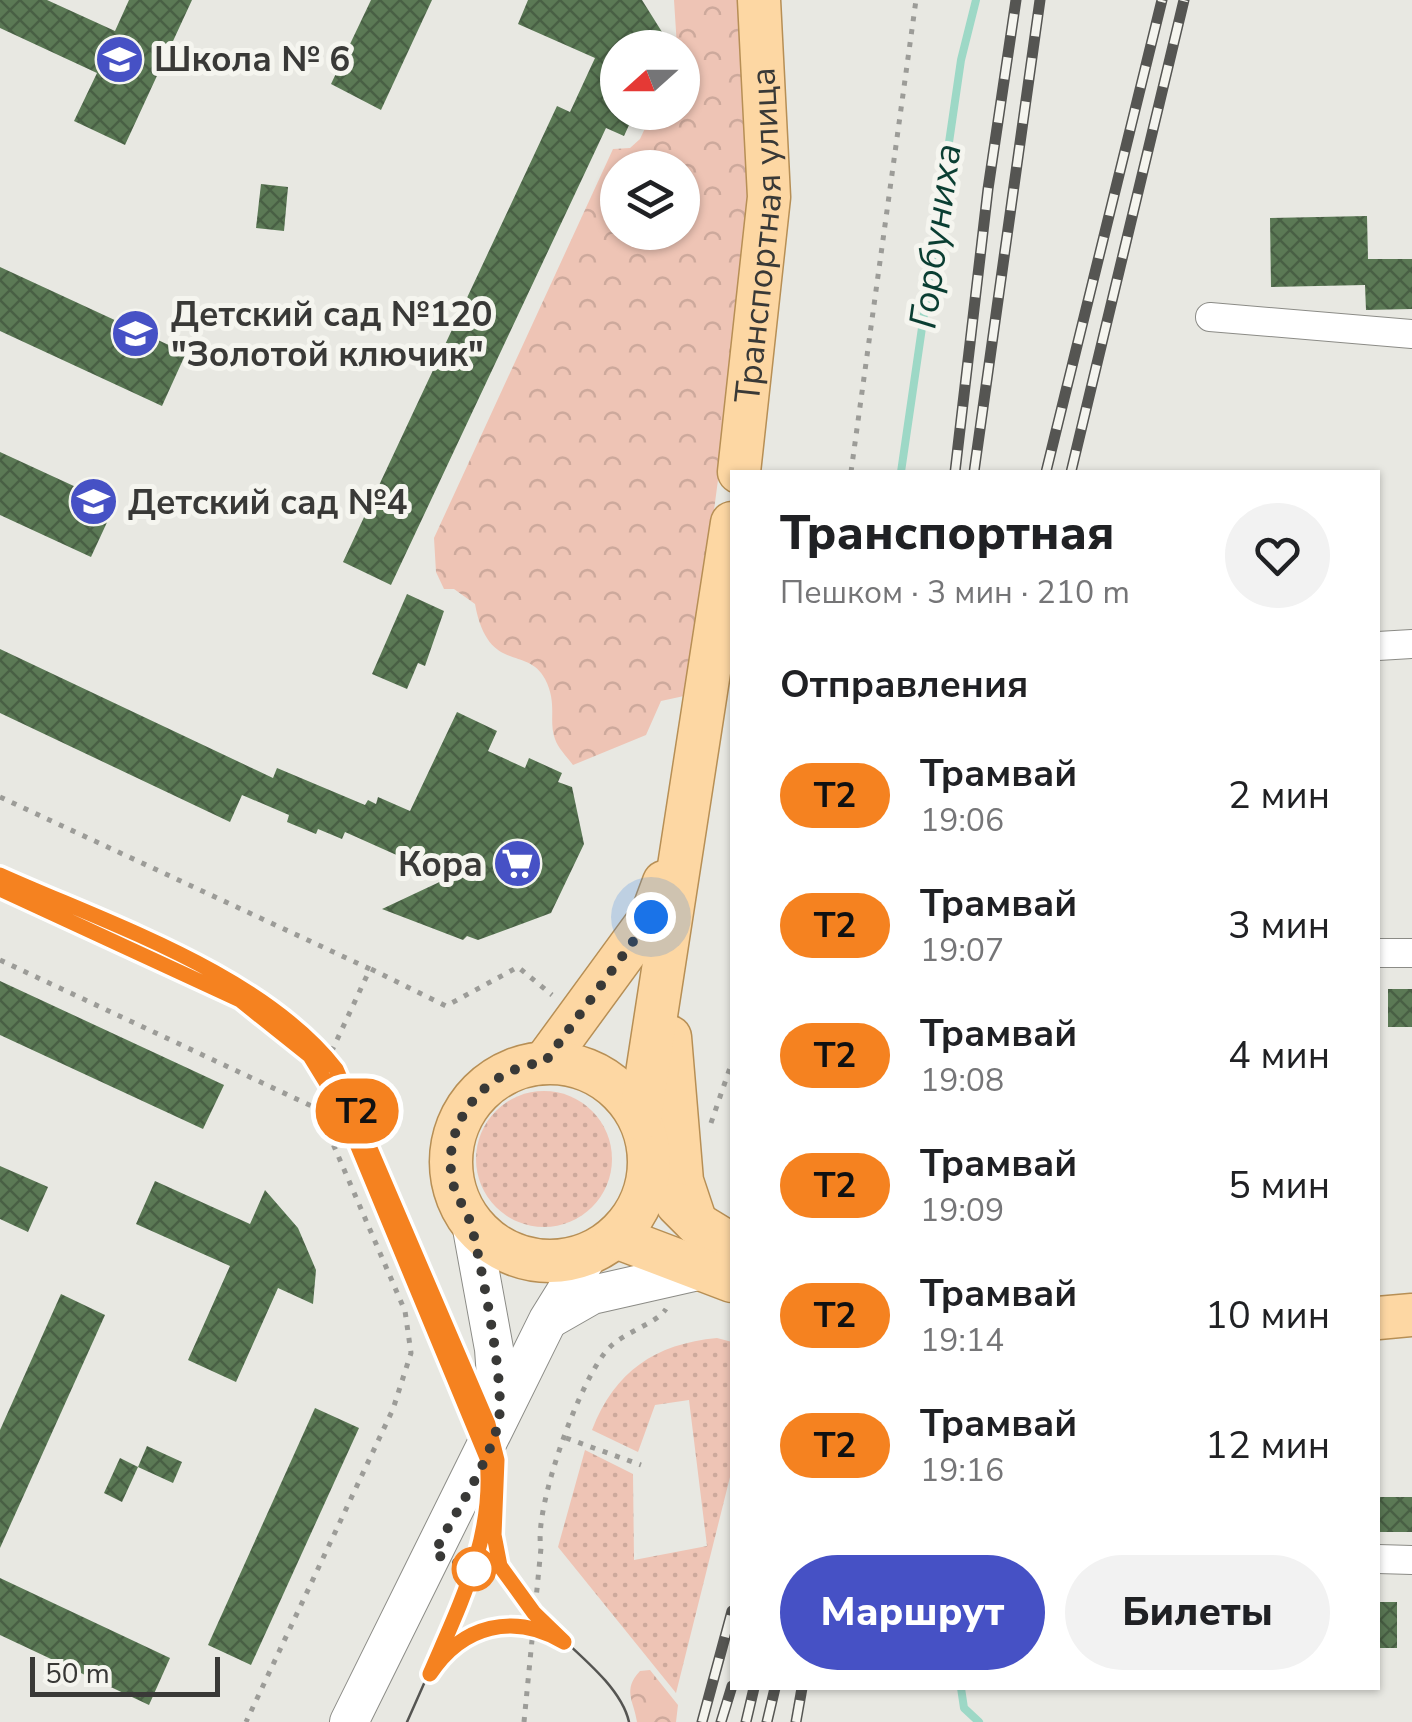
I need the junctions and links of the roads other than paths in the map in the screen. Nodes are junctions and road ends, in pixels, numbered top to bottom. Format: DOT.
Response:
graph roads {
  1 [pos="759,0"];
  2 [pos="1210,317"];
  3 [pos="1412,334"];
  4 [pos="739,470"];
  5 [pos="730,535"];
  6 [pos="1412,644"];
  7 [pos="1380,646"];
  8 [pos="682,835"];
  9 [pos="670,923"];
  10 [pos="1412,952"];
  11 [pos="1380,953"];
  12 [pos="545,1062"];
  13 [pos="640,1118"];
  14 [pos="649,1175"];
  15 [pos="472,1223"];
  16 [pos="696,1223"];
  17 [pos="730,1244"];
  18 [pos="602,1246"];
  19 [pos="698,1277"];
  20 [pos="1412,1316"];
  21 [pos="1380,1318"];
  22 [pos="548,1320"];
  23 [pos="499,1422"];
  24 [pos="1380,1560"];
  25 [pos="1412,1560"];
  26 [pos="349,1722"];
  1 -- 4 [label="main road, Транспортная улица"];
  2 -- 3 [label="street"];
  5 -- 8 [label="main road"];
  6 -- 7 [label="street"];
  8 -- 9 [label="main road"];
  8 -- 12 [label="main road"];
  9 -- 13 [label="main road"];
  9 -- 16 [label="main road"];
  10 -- 11 [label="street"];
  12 -- 13 [label="main road"];
  12 -- 15 [label="main road"];
  13 -- 14 [label="main road"];
  14 -- 16 [label="main road"];
  14 -- 18 [label="main road"];
  15 -- 18 [label="main road"];
  15 -- 23 [label="main road"];
  16 -- 17 [label="main road"];
  18 -- 19 [label="main road"];
  18 -- 22 [label="main road"];
  19 -- 22 [label="main road"];
  20 -- 21 [label="main road"];
  22 -- 23 [label="main road"];
  23 -- 26 [label="main road"];
  24 -- 25 [label="street"];
}
